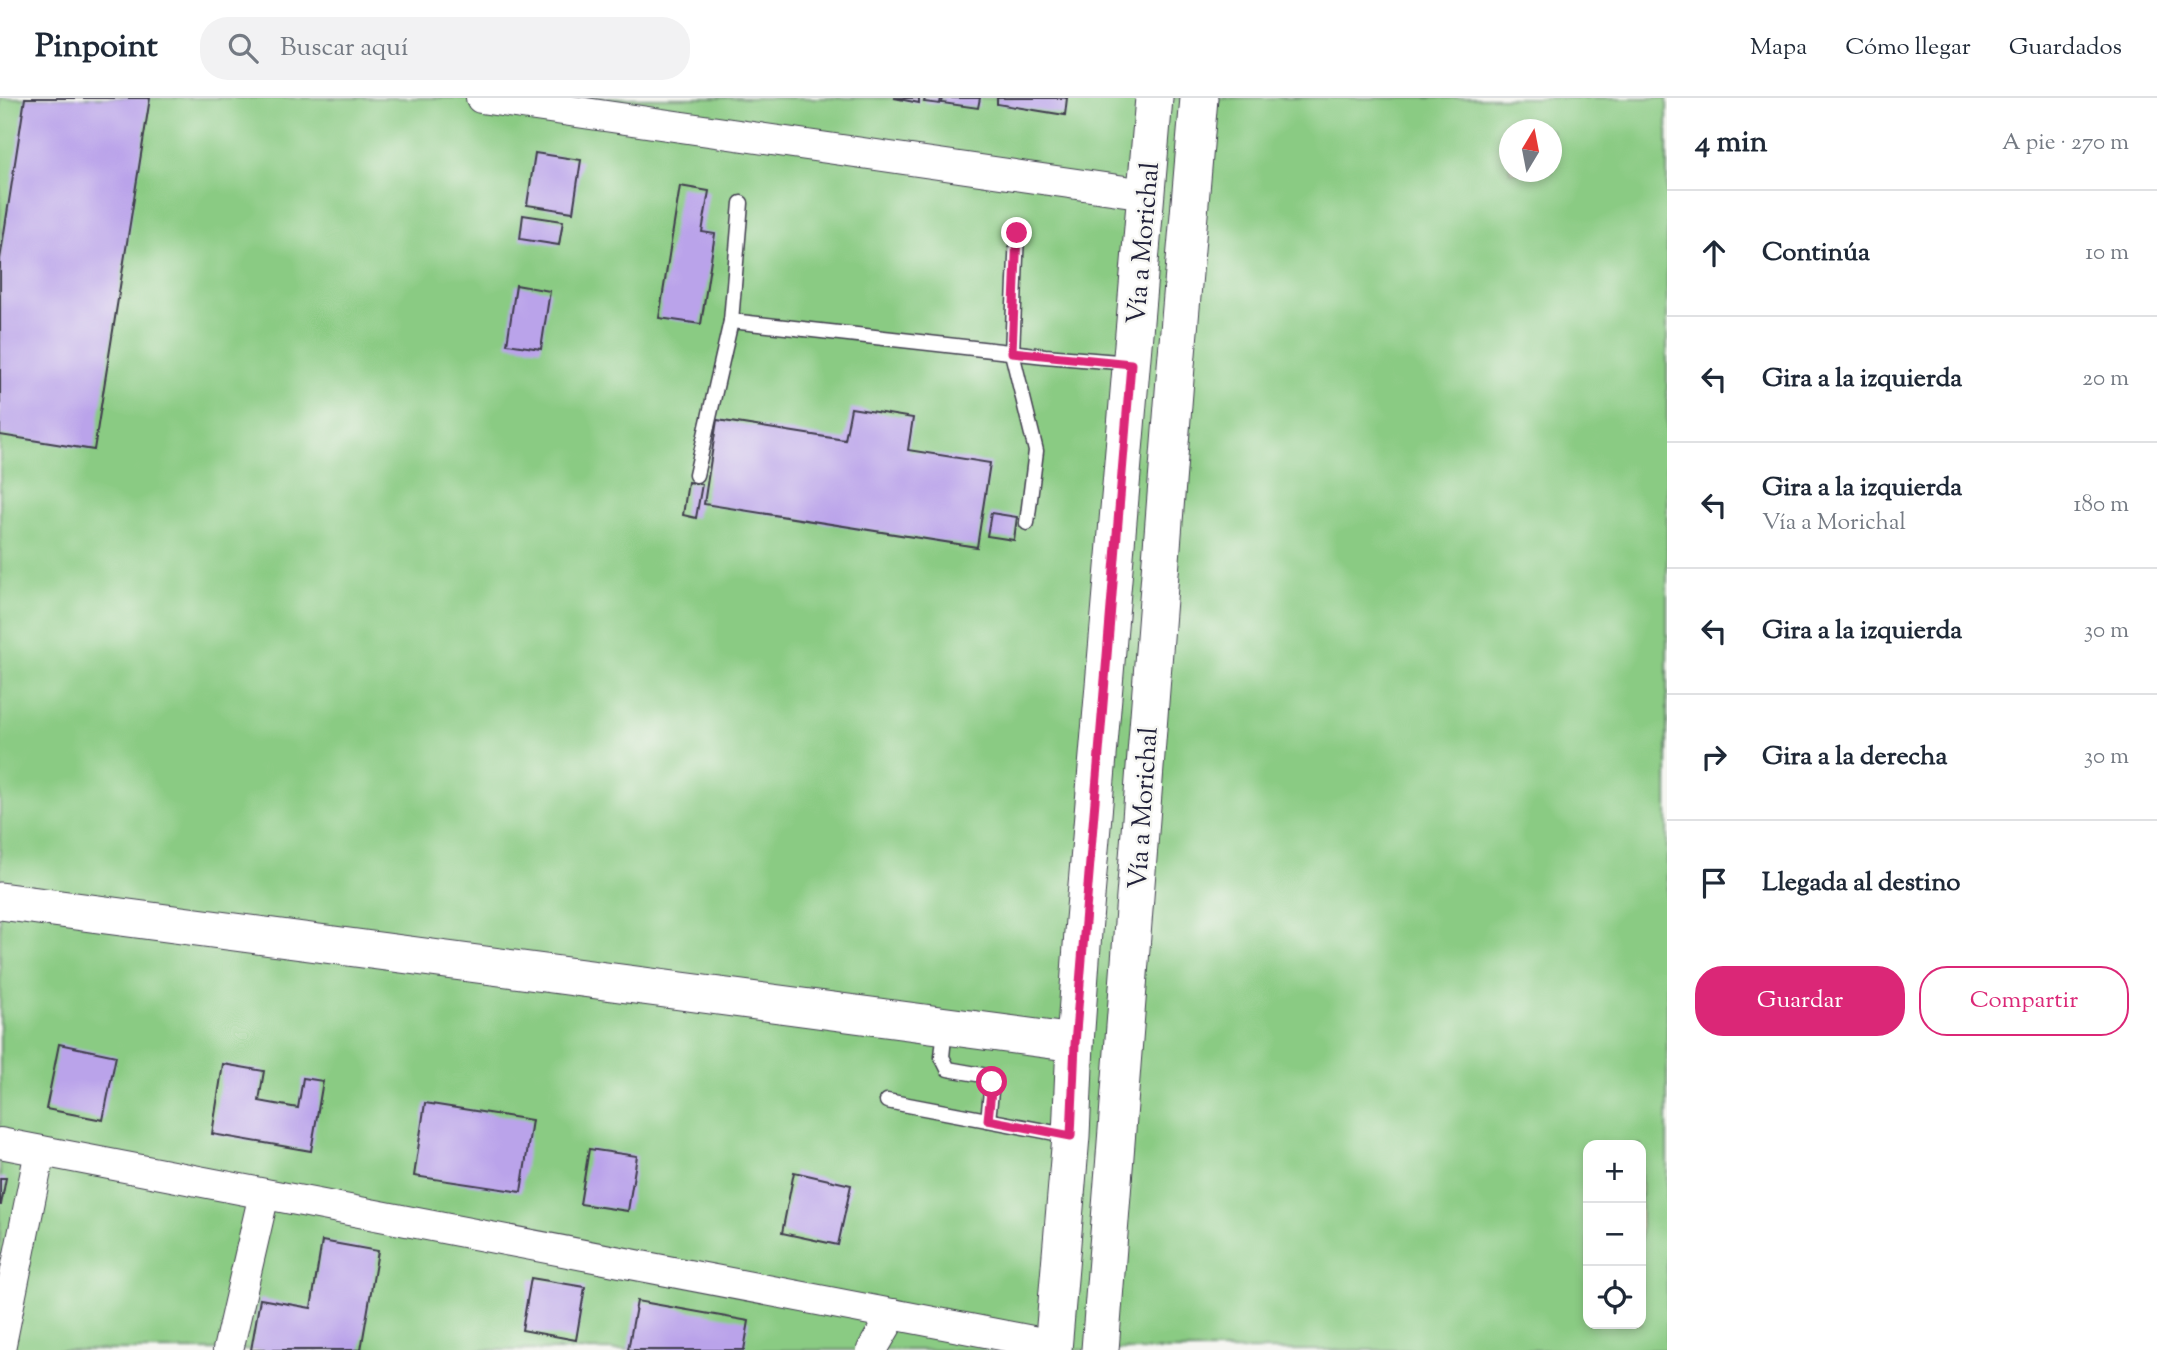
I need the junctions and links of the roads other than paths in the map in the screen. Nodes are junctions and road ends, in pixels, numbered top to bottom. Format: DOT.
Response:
graph roads {
  1 [pos="481,98"];
  2 [pos="1154,98"];
  3 [pos="1199,98"];
  4 [pos="1146,194"];
  5 [pos="741,203"];
  6 [pos="1017,233"];
  7 [pos="731,321"];
  8 [pos="1012,352"];
  9 [pos="1131,364"];
  10 [pos="696,475"];
  11 [pos="1027,523"];
  12 [pos="0,901"];
  13 [pos="945,1027"];
  14 [pos="1071,1043"];
  15 [pos="887,1101"];
  16 [pos="988,1120"];
  17 [pos="1071,1136"];
  18 [pos="0,1143"];
  19 [pos="40,1151"];
  20 [pos="264,1194"];
  21 [pos="893,1314"];
  22 [pos="1053,1347"];
  23 [pos="0,1349"];
  24 [pos="228,1350"];
  25 [pos="872,1350"];
  26 [pos="1100,1350"];
  1 -- 4 [label="street"];
  2 -- 4 [label="street, Vía a Morichal"];
  3 -- 26 [label="street, Vía a Morichal"];
  4 -- 9 [label="street, Vía a Morichal"];
  5 -- 7 [label="lane"];
  6 -- 8 [label="lane"];
  7 -- 8 [label="lane"];
  7 -- 10 [label="lane"];
  8 -- 9 [label="lane"];
  8 -- 11 [label="lane"];
  9 -- 14 [label="street, Vía a Morichal"];
  12 -- 13 [label="street"];
  13 -- 14 [label="street"];
  13 -- 16 [label="lane"];
  14 -- 17 [label="street, Vía a Morichal"];
  15 -- 16 [label="lane"];
  16 -- 17 [label="lane"];
  17 -- 22 [label="street, Vía a Morichal"];
  18 -- 19 [label="street"];
  19 -- 20 [label="street"];
  19 -- 23 [label="street"];
  20 -- 21 [label="street"];
  20 -- 24 [label="street"];
  21 -- 22 [label="street"];
  21 -- 25 [label="street"];
}
